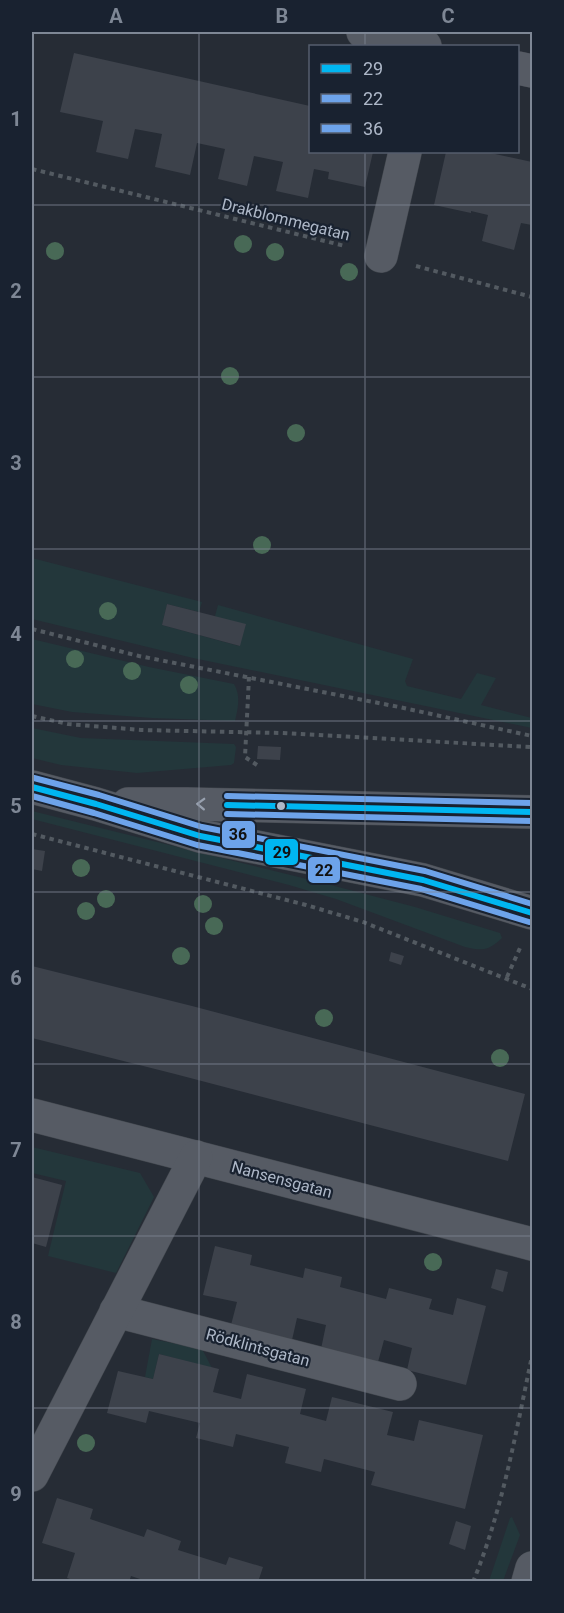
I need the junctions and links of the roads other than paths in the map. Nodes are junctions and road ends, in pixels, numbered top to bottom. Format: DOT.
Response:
graph roads {
  1 [pos="363,32"];
  2 [pos="421,45"];
  3 [pos="405,153"];
  4 [pos="381,256"];
  5 [pos="32,787"];
  6 [pos="96,804"];
  7 [pos="532,812"];
  8 [pos="532,914"];
  9 [pos="32,1115"];
  10 [pos="196,1157"];
  11 [pos="532,1244"];
  12 [pos="116,1311"];
  13 [pos="400,1384"];
  14 [pos="32,1475"];
  15 [pos="532,1568"];
  16 [pos="528,1581"];
  1 -- 2 [label="street"];
  3 -- 4 [label="street"];
  5 -- 6 [label="street"];
  7 -- 6 [label="street, one-way"];
  6 -- 8 [label="street"];
  9 -- 10 [label="street, Nansensgatan"];
  10 -- 11 [label="street, Nansensgatan"];
  10 -- 12 [label="street"];
  12 -- 13 [label="street, Rödklintsgatan"];
  12 -- 14 [label="street"];
  15 -- 16 [label="street"];
}
